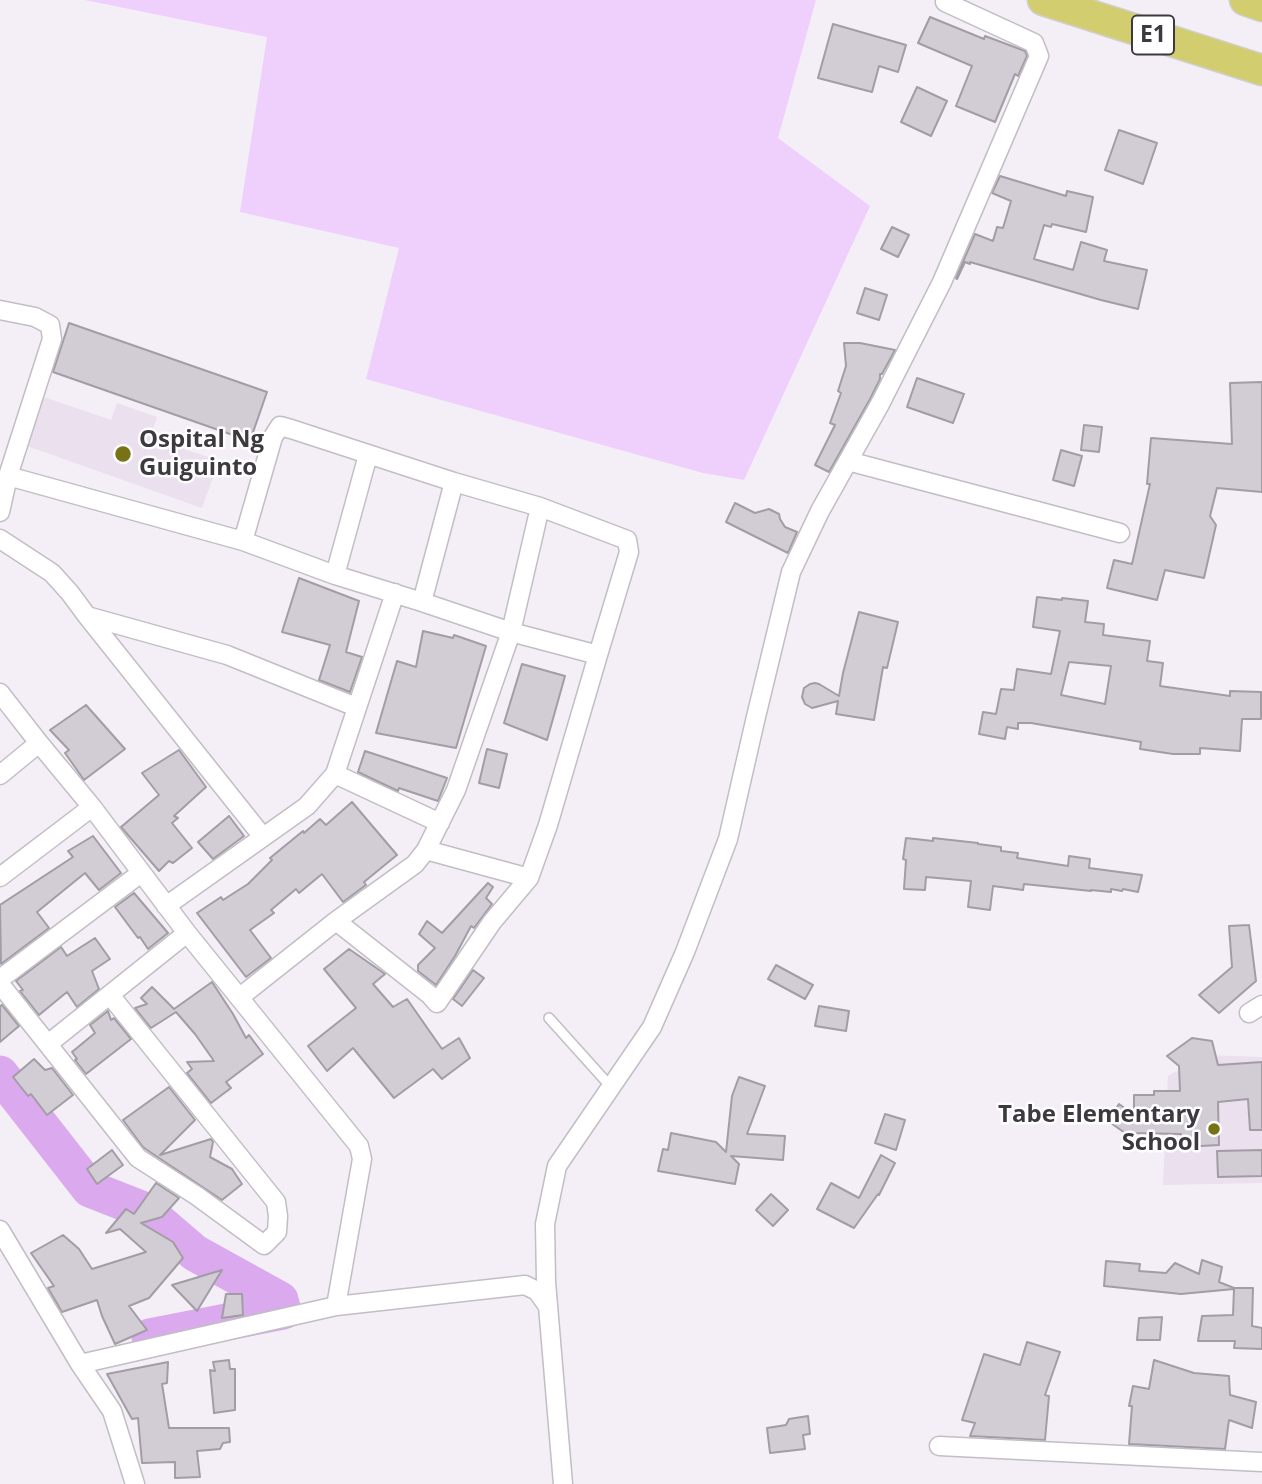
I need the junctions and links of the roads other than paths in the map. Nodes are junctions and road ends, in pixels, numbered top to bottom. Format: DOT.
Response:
graph roads {
  1 [pos="1043,0"];
  2 [pos="1245,0"];
  3 [pos="945,2"];
  4 [pos="1262,6"];
  5 [pos="1262,70"];
  6 [pos="0,310"];
  7 [pos="368,455"];
  8 [pos="848,461"];
  9 [pos="8,477"];
  10 [pos="454,482"];
  11 [pos="540,508"];
  12 [pos="0,512"];
  13 [pos="1120,533"];
  14 [pos="0,539"];
  15 [pos="243,541"];
  16 [pos="335,575"];
  17 [pos="395,593"];
  18 [pos="422,602"];
  19 [pos="86,616"];
  20 [pos="511,632"];
  21 [pos="598,655"];
  22 [pos="0,693"];
  23 [pos="356,707"];
  24 [pos="39,743"];
  25 [pos="335,774"];
  26 [pos="0,775"];
  27 [pos="92,807"];
  28 [pos="440,823"];
  29 [pos="263,837"];
  30 [pos="426,850"];
  31 [pos="141,873"];
  32 [pos="0,877"];
  33 [pos="529,878"];
  34 [pos="166,906"];
  35 [pos="336,920"];
  36 [pos="187,933"];
  37 [pos="0,981"];
  38 [pos="110,995"];
  39 [pos="240,998"];
  40 [pos="549,1018"];
  41 [pos="48,1044"];
  42 [pos="611,1087"];
  43 [pos="0,1230"];
  44 [pos="547,1305"];
  45 [pos="336,1306"];
  46 [pos="80,1364"];
  47 [pos="939,1446"];
  48 [pos="1262,1462"];
  49 [pos="135,1484"];
  50 [pos="563,1484"];
  1 -- 5 [label="highway, E1"];
  2 -- 4 [label="highway"];
  3 -- 8 [label="street"];
  6 -- 9 [label="street"];
  7 -- 10 [label="street"];
  7 -- 15 [label="street"];
  7 -- 16 [label="street"];
  8 -- 13 [label="street"];
  8 -- 42 [label="street"];
  9 -- 12 [label="street"];
  9 -- 15 [label="street"];
  10 -- 11 [label="street"];
  10 -- 18 [label="street"];
  11 -- 20 [label="street"];
  11 -- 21 [label="street"];
  14 -- 19 [label="street"];
  15 -- 16 [label="street"];
  16 -- 17 [label="street"];
  17 -- 18 [label="street"];
  17 -- 23 [label="street"];
  18 -- 20 [label="street"];
  19 -- 23 [label="street"];
  19 -- 29 [label="street"];
  20 -- 21 [label="street"];
  20 -- 28 [label="street"];
  21 -- 33 [label="street"];
  22 -- 24 [label="street"];
  23 -- 25 [label="street"];
  24 -- 26 [label="street"];
  24 -- 27 [label="street"];
  25 -- 28 [label="street"];
  25 -- 29 [label="street"];
  27 -- 31 [label="street"];
  27 -- 32 [label="street"];
  28 -- 30 [label="street"];
  29 -- 34 [label="street"];
  30 -- 33 [label="street"];
  30 -- 35 [label="street"];
  31 -- 34 [label="street"];
  31 -- 37 [label="street"];
  33 -- 35 [label="street"];
  34 -- 36 [label="street"];
  35 -- 39 [label="street"];
  36 -- 38 [label="street"];
  36 -- 39 [label="street"];
  37 -- 41 [label="street"];
  38 -- 41 [label="street"];
  38 -- 41 [label="street"];
  39 -- 45 [label="street"];
  40 -- 42 [label="lane"];
  42 -- 44 [label="street"];
  43 -- 46 [label="street"];
  44 -- 45 [label="street"];
  44 -- 50 [label="street"];
  45 -- 46 [label="street"];
  46 -- 49 [label="street"];
  47 -- 48 [label="street"];
}
